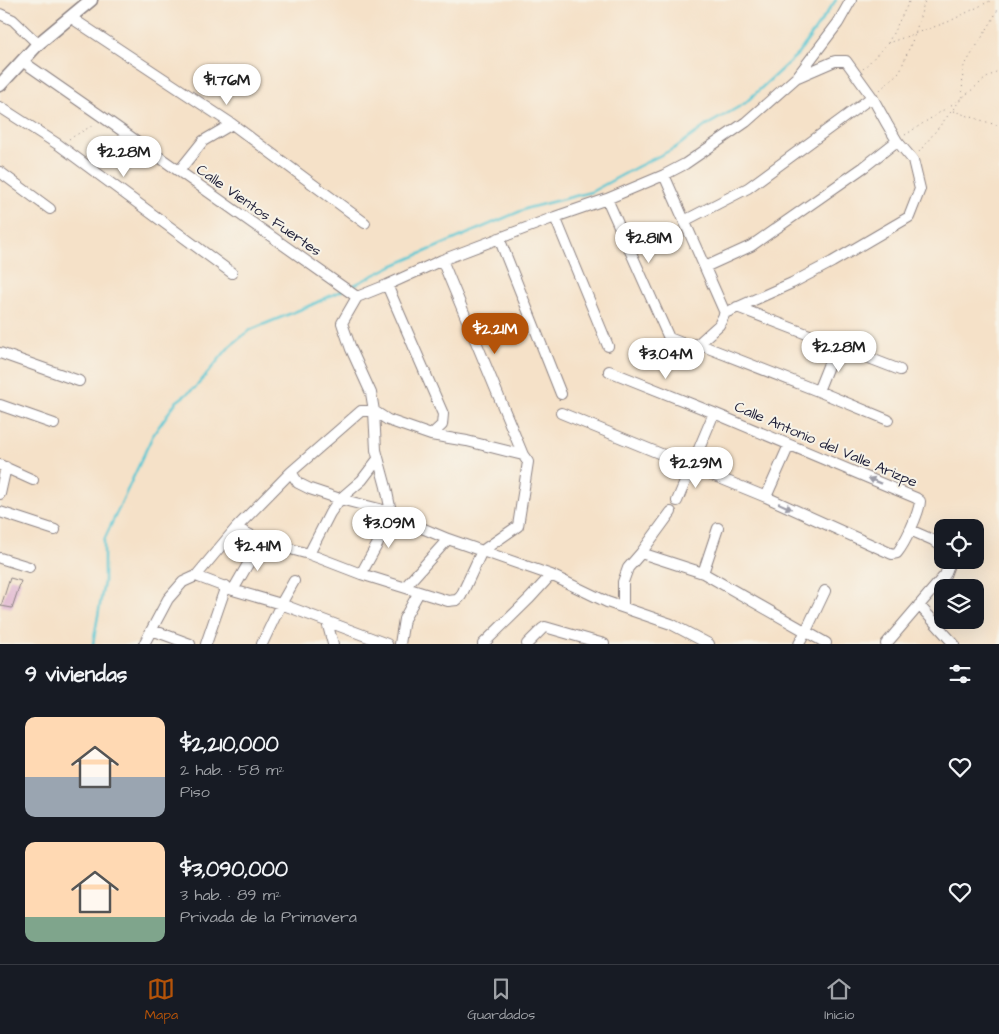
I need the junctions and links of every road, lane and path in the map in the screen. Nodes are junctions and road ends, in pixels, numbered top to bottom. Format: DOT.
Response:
graph roads {
  1 [pos="91,0"];
  2 [pos="851,0"];
  3 [pos="910,0"];
  4 [pos="925,0"];
  5 [pos="992,0"];
  6 [pos="999,7"];
  7 [pos="0,14"];
  8 [pos="70,18"];
  9 [pos="915,34"];
  10 [pos="888,43"];
  11 [pos="38,44"];
  12 [pos="22,61"];
  13 [pos="999,70"];
  14 [pos="857,74"];
  15 [pos="797,77"];
  16 [pos="0,85"];
  17 [pos="872,97"];
  18 [pos="962,98"];
  19 [pos="0,107"];
  20 [pos="952,110"];
  21 [pos="104,118"];
  22 [pos="232,124"];
  23 [pos="999,126"];
  24 [pos="897,140"];
  25 [pos="59,145"];
  26 [pos="913,160"];
  27 [pos="180,171"];
  28 [pos="0,172"];
  29 [pos="664,175"];
  30 [pos="607,199"];
  31 [pos="50,210"];
  32 [pos="555,217"];
  33 [pos="684,221"];
  34 [pos="364,222"];
  35 [pos="499,238"];
  36 [pos="442,260"];
  37 [pos="705,267"];
  38 [pos="232,273"];
  39 [pos="387,285"];
  40 [pos="353,295"];
  41 [pos="737,308"];
  42 [pos="725,313"];
  43 [pos="698,344"];
  44 [pos="608,346"];
  45 [pos="836,346"];
  46 [pos="0,353"];
  47 [pos="609,370"];
  48 [pos="900,370"];
  49 [pos="79,381"];
  50 [pos="818,391"];
  51 [pos="561,394"];
  52 [pos="0,405"];
  53 [pos="374,411"];
  54 [pos="561,413"];
  55 [pos="714,413"];
  56 [pos="888,420"];
  57 [pos="54,424"];
  58 [pos="431,435"];
  59 [pos="789,444"];
  60 [pos="523,455"];
  61 [pos="378,459"];
  62 [pos="3,466"];
  63 [pos="692,467"];
  64 [pos="291,472"];
  65 [pos="33,480"];
  66 [pos="0,494"];
  67 [pos="766,497"];
  68 [pos="340,499"];
  69 [pos="677,501"];
  70 [pos="0,512"];
  71 [pos="391,512"];
  72 [pos="671,512"];
  73 [pos="236,528"];
  74 [pos="718,528"];
  75 [pos="54,530"];
  76 [pos="910,530"];
  77 [pos="448,539"];
  78 [pos="934,541"];
  79 [pos="265,542"];
  80 [pos="482,551"];
  81 [pos="641,553"];
  82 [pos="309,554"];
  83 [pos="0,558"];
  84 [pos="29,567"];
  85 [pos="947,569"];
  86 [pos="703,573"];
  87 [pos="361,574"];
  88 [pos="551,575"];
  89 [pos="196,576"];
  90 [pos="294,581"];
  91 [pos="404,587"];
  92 [pos="230,588"];
  93 [pos="825,591"];
  94 [pos="419,592"];
  95 [pos="281,604"];
  96 [pos="919,605"];
  97 [pos="623,607"];
  98 [pos="327,622"];
  99 [pos="152,630"];
  100 [pos="806,631"];
  101 [pos="826,643"];
  102 [pos="144,644"];
  103 [pos="190,644"];
  104 [pos="206,644"];
  105 [pos="262,644"];
  106 [pos="333,644"];
  107 [pos="387,644"];
  108 [pos="400,644"];
  109 [pos="483,644"];
  110 [pos="527,644"];
  111 [pos="604,644"];
  112 [pos="709,644"];
  113 [pos="799,644"];
  114 [pos="886,644"];
  115 [pos="954,644"];
  1 -- 8 [label="street"];
  2 -- 15 [label="street"];
  3 -- 10 [label="path"];
  4 -- 9 [label="path"];
  5 -- 9 [label="path"];
  6 -- 18 [label="path"];
  7 -- 11 [label="street"];
  8 -- 11 [label="street"];
  8 -- 22 [label="street"];
  9 -- 10 [label="path"];
  9 -- 17 [label="path"];
  10 -- 14 [label="path"];
  11 -- 12 [label="street"];
  12 -- 16 [label="street"];
  12 -- 21 [label="street, Calle Vientos Fuertes"];
  13 -- 18 [label="path"];
  14 -- 15 [label="street"];
  14 -- 17 [label="street"];
  15 -- 29 [label="street"];
  17 -- 24 [label="street"];
  17 -- 33 [label="street"];
  18 -- 20 [label="path"];
  18 -- 24 [label="path"];
  19 -- 25 [label="street"];
  20 -- 23 [label="path"];
  20 -- 26 [label="path"];
  21 -- 25 [label="path"];
  21 -- 27 [label="street, Calle Vientos Fuertes"];
  22 -- 27 [label="street"];
  22 -- 34 [label="street"];
  24 -- 26 [label="street"];
  24 -- 37 [label="street"];
  25 -- 38 [label="street"];
  26 -- 41 [label="street"];
  27 -- 40 [label="street, Calle Vientos Fuertes"];
  28 -- 31 [label="street"];
  29 -- 30 [label="street"];
  29 -- 33 [label="street"];
  30 -- 32 [label="street"];
  30 -- 43 [label="street"];
  32 -- 35 [label="street"];
  32 -- 44 [label="street"];
  33 -- 37 [label="street"];
  35 -- 36 [label="street"];
  35 -- 51 [label="street"];
  36 -- 39 [label="street"];
  36 -- 60 [label="street"];
  37 -- 42 [label="street"];
  39 -- 40 [label="street"];
  39 -- 58 [label="street"];
  40 -- 53 [label="street"];
  41 -- 42 [label="street"];
  41 -- 45 [label="street"];
  42 -- 43 [label="street"];
  43 -- 50 [label="street"];
  45 -- 48 [label="street"];
  45 -- 50 [label="street"];
  46 -- 49 [label="street"];
  47 -- 55 [label="street, Calle Antonio del Valle Arizpe"];
  50 -- 56 [label="street"];
  52 -- 57 [label="street"];
  53 -- 58 [label="street"];
  53 -- 61 [label="street"];
  53 -- 64 [label="street"];
  54 -- 63 [label="street"];
  55 -- 59 [label="street, Calle Antonio del Valle Arizpe"];
  55 -- 63 [label="street"];
  58 -- 60 [label="street"];
  59 -- 67 [label="street"];
  76 -- 59 [label="street, Calle Antonio del Valle Arizpe, one-way"];
  60 -- 80 [label="street"];
  61 -- 68 [label="street"];
  61 -- 71 [label="street"];
  62 -- 65 [label="street"];
  62 -- 66 [label="street"];
  63 -- 67 [label="street"];
  63 -- 69 [label="street"];
  64 -- 68 [label="street"];
  64 -- 73 [label="street"];
  67 -- 76 [label="street, Calle Antonio del Valle Arizpe, one-way"];
  68 -- 71 [label="street"];
  68 -- 82 [label="street"];
  70 -- 75 [label="street"];
  71 -- 77 [label="street"];
  71 -- 87 [label="street"];
  72 -- 81 [label="street"];
  73 -- 79 [label="street"];
  73 -- 89 [label="street"];
  74 -- 86 [label="street"];
  76 -- 78 [label="street"];
  77 -- 80 [label="street"];
  77 -- 91 [label="street"];
  79 -- 82 [label="street"];
  79 -- 92 [label="street"];
  80 -- 88 [label="street"];
  80 -- 94 [label="street"];
  81 -- 86 [label="street"];
  81 -- 97 [label="street"];
  82 -- 87 [label="street"];
  83 -- 84 [label="street"];
  85 -- 96 [label="street"];
  86 -- 100 [label="street"];
  87 -- 91 [label="street"];
  88 -- 97 [label="street"];
  88 -- 109 [label="street"];
  89 -- 92 [label="street"];
  89 -- 99 [label="street"];
  90 -- 95 [label="street"];
  91 -- 94 [label="street"];
  92 -- 95 [label="street"];
  92 -- 104 [label="street"];
  93 -- 100 [label="street"];
  94 -- 108 [label="street"];
  95 -- 98 [label="street"];
  95 -- 105 [label="street"];
  96 -- 114 [label="street"];
  96 -- 115 [label="street"];
  97 -- 112 [label="street"];
  98 -- 106 [label="street"];
  98 -- 107 [label="street"];
  99 -- 102 [label="street"];
  99 -- 103 [label="street"];
  100 -- 101 [label="street"];
  100 -- 113 [label="street"];
  110 -- 111 [label="street"];
}
